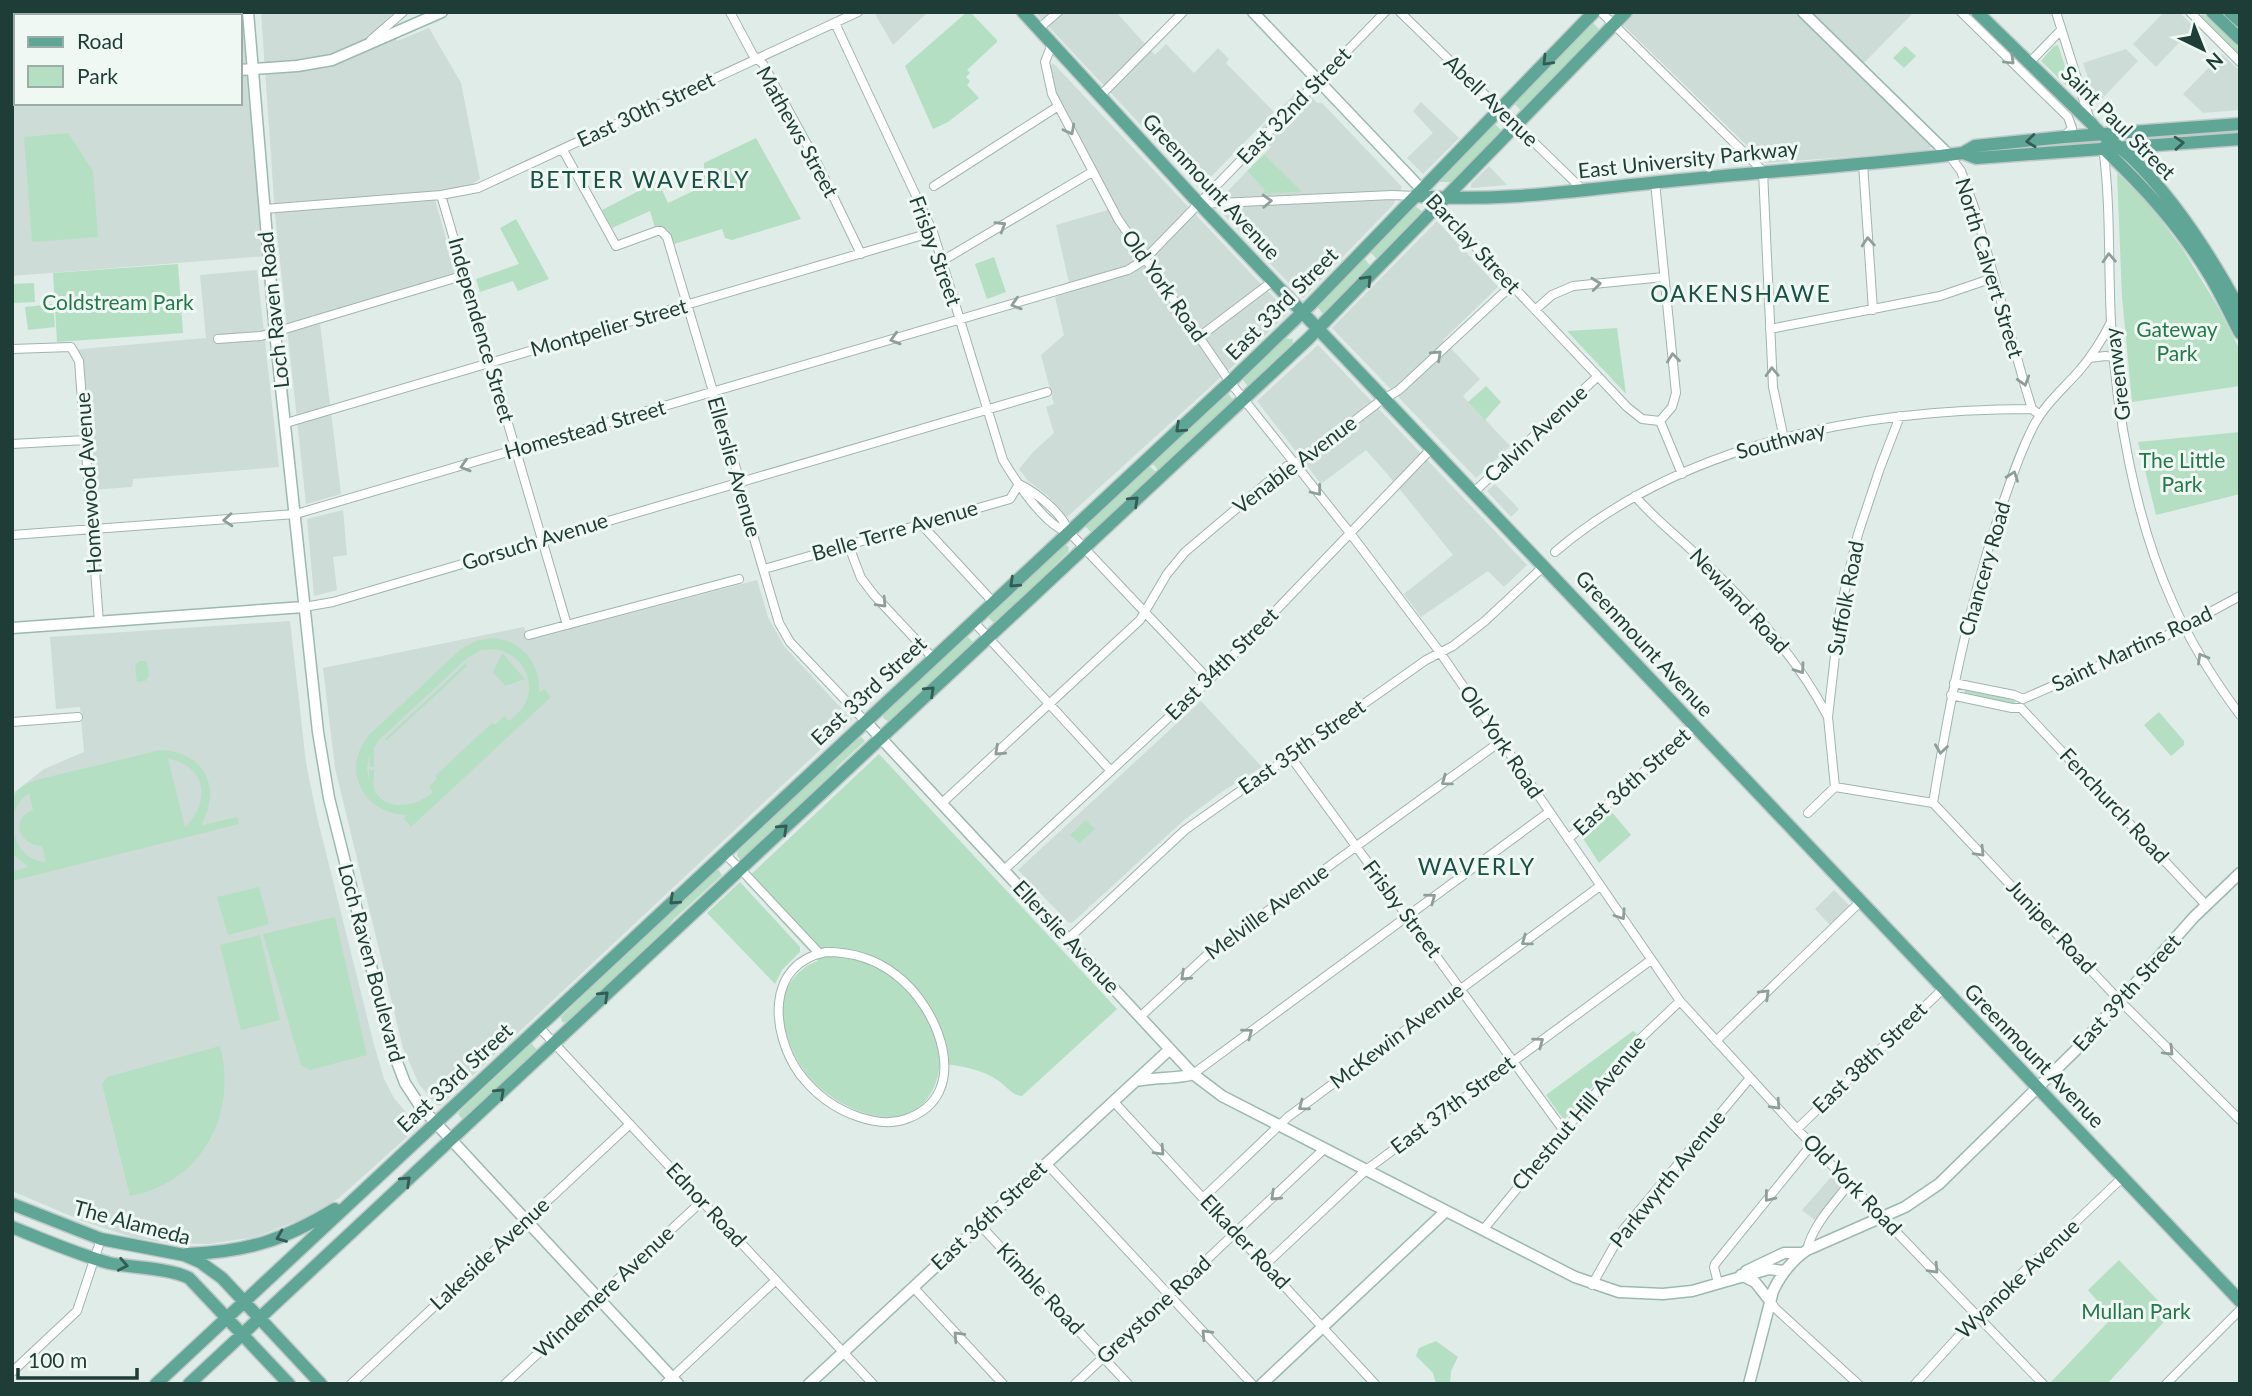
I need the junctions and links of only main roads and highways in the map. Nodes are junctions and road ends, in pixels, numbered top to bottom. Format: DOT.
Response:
graph roads {
  1 [pos="1023,12"];
  2 [pos="1594,12"];
  3 [pos="1626,12"];
  4 [pos="1977,12"];
  5 [pos="2212,12"];
  6 [pos="2230,12"];
  7 [pos="2240,21"];
  8 [pos="2240,39"];
  9 [pos="2240,124"];
  10 [pos="2099,134"];
  11 [pos="2240,139"];
  12 [pos="2119,147"];
  13 [pos="2103,148"];
  14 [pos="1963,153"];
  15 [pos="1430,198"];
  16 [pos="2240,310"];
  17 [pos="1303,312"];
  18 [pos="1319,329"];
  19 [pos="2240,333"];
  20 [pos="361,1191"];
  21 [pos="12,1204"];
  22 [pos="12,1227"];
  23 [pos="184,1255"];
  24 [pos="244,1301"];
  25 [pos="2240,1301"];
  26 [pos="227,1317"];
  27 [pos="259,1317"];
  28 [pos="242,1334"];
  29 [pos="156,1384"];
  30 [pos="189,1384"];
  31 [pos="289,1384"];
  32 [pos="321,1384"];
  1 -- 17 [label="main road, Greenmount Avenue"];
  2 -- 15 [label="main road, East 33rd Street, one-way"];
  3 -- 15 [label="main road, East 33rd Street"];
  4 -- 10 [label="main road, Saint Paul Street"];
  5 -- 8 [label="main road"];
  6 -- 7 [label="main road"];
  9 -- 10 [label="main road, East University Parkway"];
  10 -- 12 [label="main road, Saint Paul Street"];
  10 -- 14 [label="main road, East University Parkway, one-way"];
  12 -- 11 [label="main road, East University Parkway, one-way"];
  12 -- 13 [label="main road, East University Parkway"];
  12 -- 16 [label="main road, Saint Paul Street"];
  13 -- 14 [label="main road, East University Parkway"];
  13 -- 19 [label="main road, Saint Paul Street"];
  14 -- 15 [label="main road, East University Parkway"];
  15 -- 17 [label="main road, East 33rd Street"];
  18 -- 15 [label="main road, East 33rd Street, one-way"];
  17 -- 18 [label="main road, Greenmount Avenue"];
  17 -- 20 [label="main road, East 33rd Street, one-way"];
  18 -- 25 [label="main road, Greenmount Avenue"];
  27 -- 18 [label="main road, East 33rd Street, one-way"];
  20 -- 23 [label="main road, one-way"];
  20 -- 24 [label="main road, East 33rd Street"];
  21 -- 23 [label="main road, The Alameda"];
  22 -- 26 [label="main road, The Alameda, one-way"];
  23 -- 24 [label="main road, The Alameda"];
  24 -- 26 [label="main road, East 33rd Street"];
  24 -- 27 [label="main road, The Alameda"];
  26 -- 28 [label="main road, The Alameda"];
  26 -- 29 [label="main road, East 33rd Street"];
  27 -- 28 [label="main road, East 33rd Street"];
  27 -- 32 [label="main road, The Alameda"];
  28 -- 30 [label="main road, East 33rd Street"];
  28 -- 31 [label="main road, The Alameda"];
}
